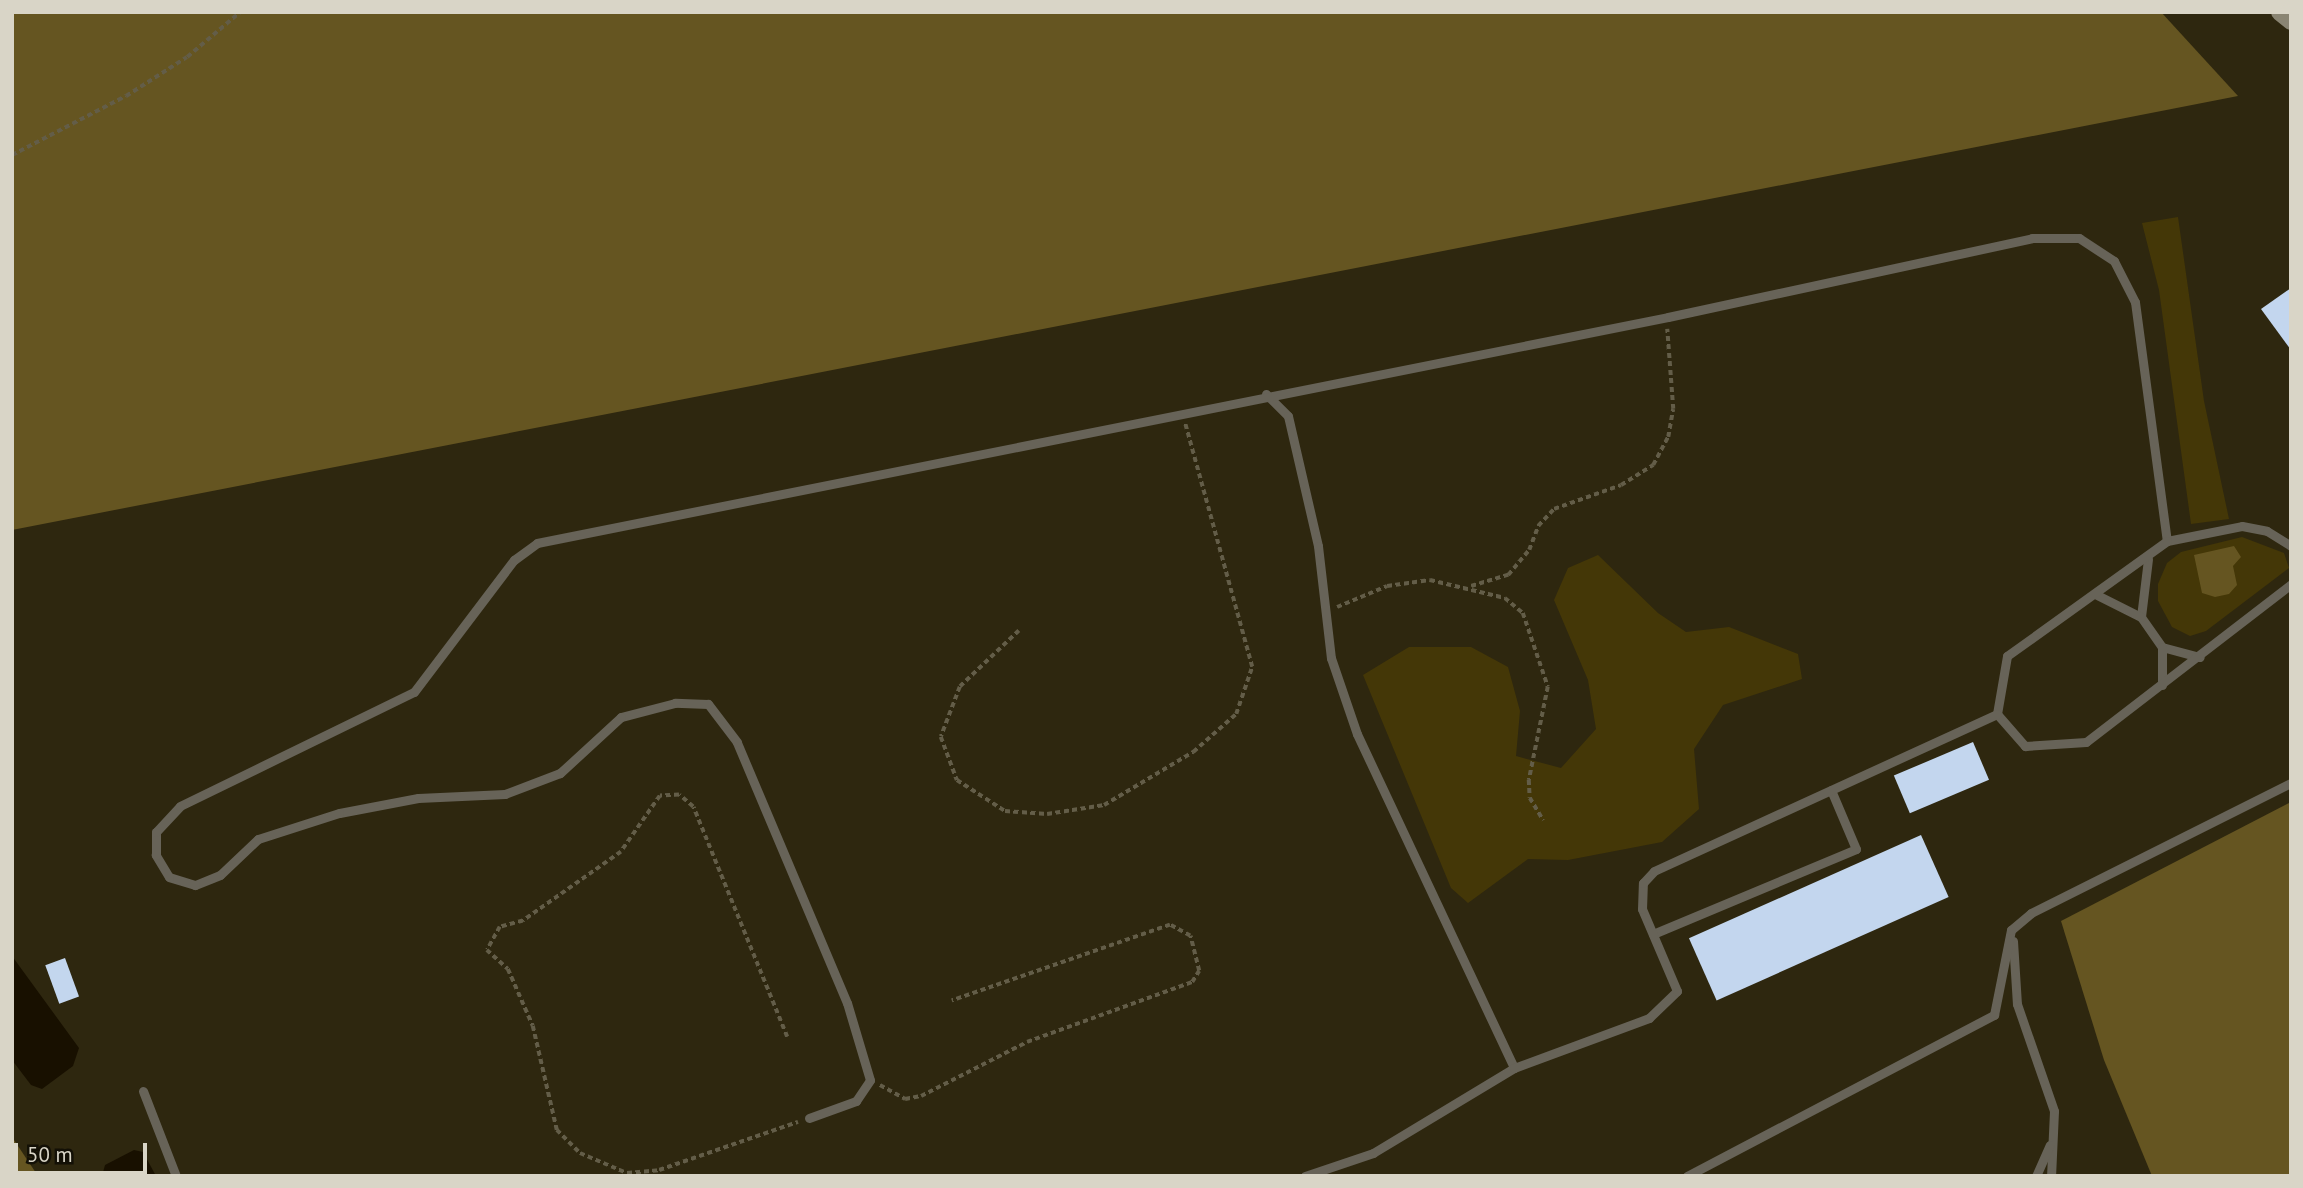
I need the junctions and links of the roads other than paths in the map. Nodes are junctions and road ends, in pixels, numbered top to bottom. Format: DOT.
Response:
graph roads {
  1 [pos="2280,12"];
  2 [pos="2291,21"];
  3 [pos="1266,394"];
  4 [pos="2167,541"];
  5 [pos="2291,546"];
  6 [pos="2148,559"];
  7 [pos="2291,584"];
  8 [pos="2097,595"];
  9 [pos="2141,617"];
  10 [pos="2162,648"];
  11 [pos="2200,657"];
  12 [pos="2162,685"];
  13 [pos="1997,714"];
  14 [pos="2291,783"];
  15 [pos="1831,790"];
  16 [pos="2012,929"];
  17 [pos="1653,934"];
  18 [pos="1514,1068"];
  19 [pos="143,1091"];
  20 [pos="809,1118"];
  21 [pos="2052,1141"];
  22 [pos="176,1176"];
  23 [pos="1305,1176"];
  24 [pos="1687,1176"];
  25 [pos="2036,1176"];
  26 [pos="2051,1176"];
  1 -- 2 [label="main road"];
  3 -- 4 [label="lane"];
  3 -- 18 [label="lane"];
  3 -- 20 [label="lane"];
  4 -- 5 [label="lane"];
  4 -- 6 [label="lane"];
  6 -- 8 [label="lane"];
  6 -- 9 [label="lane"];
  7 -- 11 [label="lane"];
  8 -- 9 [label="lane"];
  8 -- 13 [label="lane"];
  9 -- 10 [label="lane"];
  10 -- 11 [label="lane"];
  10 -- 12 [label="lane"];
  11 -- 12 [label="lane"];
  12 -- 13 [label="lane"];
  13 -- 15 [label="lane"];
  14 -- 16 [label="lane"];
  15 -- 17 [label="lane"];
  15 -- 17 [label="lane"];
  16 -- 21 [label="lane"];
  16 -- 24 [label="lane"];
  17 -- 18 [label="lane"];
  18 -- 23 [label="lane"];
  19 -- 22 [label="lane"];
  21 -- 25 [label="lane"];
  21 -- 26 [label="lane"];
}
